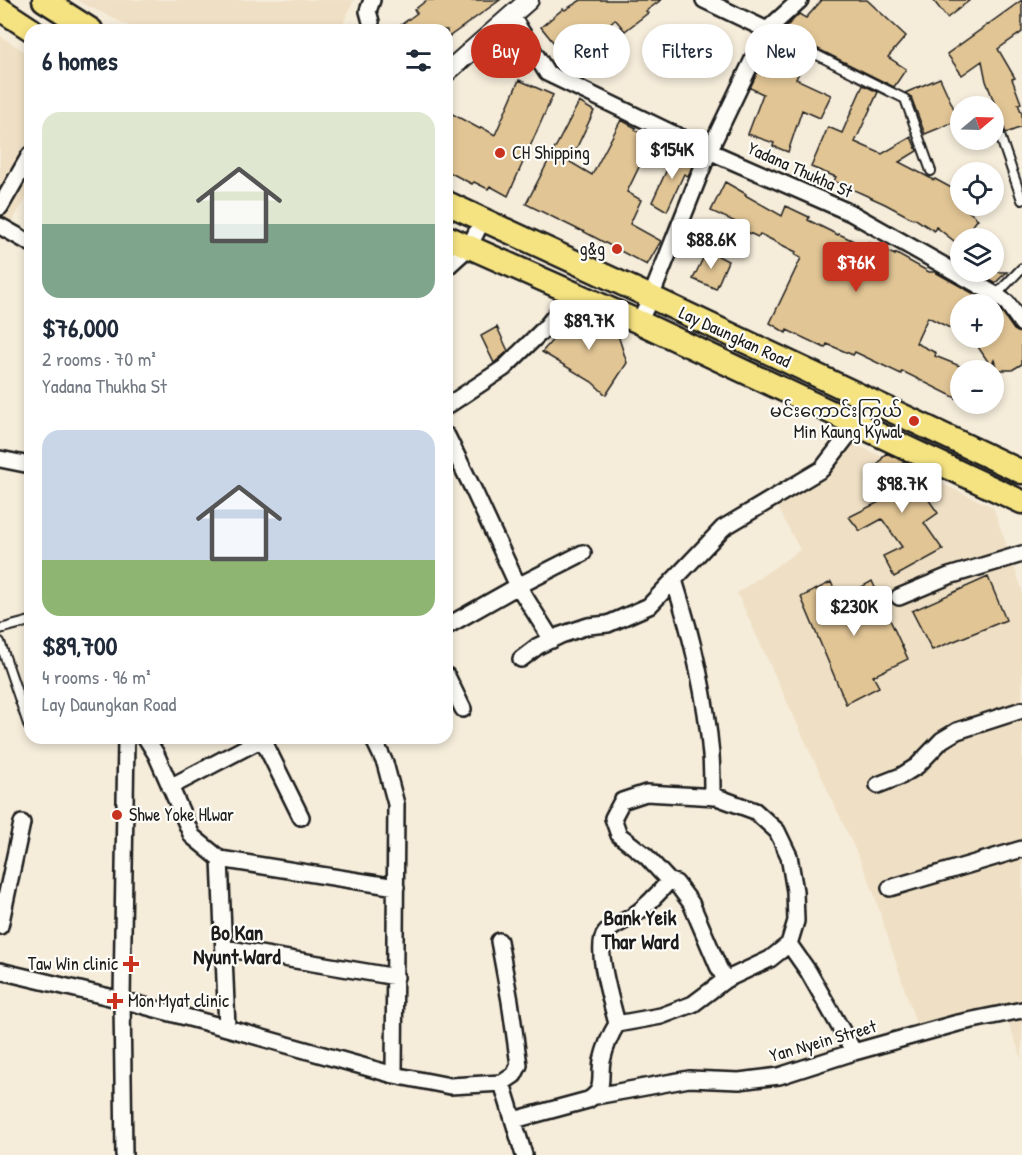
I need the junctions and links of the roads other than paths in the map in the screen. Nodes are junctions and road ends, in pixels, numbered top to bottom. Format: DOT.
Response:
graph roads {
  1 [pos="44,0"];
  2 [pos="372,0"];
  3 [pos="529,0"];
  4 [pos="704,0"];
  5 [pos="800,0"];
  6 [pos="0,9"];
  7 [pos="511,15"];
  8 [pos="82,24"];
  9 [pos="373,24"];
  10 [pos="754,24"];
  11 [pos="774,24"];
  12 [pos="24,25"];
  13 [pos="817,55"];
  14 [pos="453,67"];
  15 [pos="745,76"];
  16 [pos="1004,148"];
  17 [pos="709,151"];
  18 [pos="24,165"];
  19 [pos="931,171"];
  20 [pos="1022,200"];
  21 [pos="453,206"];
  22 [pos="0,207"];
  23 [pos="483,219"];
  24 [pos="0,226"];
  25 [pos="24,240"];
  26 [pos="453,240"];
  27 [pos="469,247"];
  28 [pos="453,262"];
  29 [pos="1022,267"];
  30 [pos="574,293"];
  31 [pos="994,294"];
  32 [pos="997,294"];
  33 [pos="651,297"];
  34 [pos="1004,301"];
  35 [pos="639,322"];
  36 [pos="1022,324"];
  37 [pos="867,399"];
  38 [pos="453,402"];
  39 [pos="856,425"];
  40 [pos="453,448"];
  41 [pos="0,459"];
  42 [pos="24,464"];
  43 [pos="1022,472"];
  44 [pos="1022,501"];
  45 [pos="583,553"];
  46 [pos="1022,554"];
  47 [pos="674,580"];
  48 [pos="518,586"];
  49 [pos="899,597"];
  50 [pos="24,623"];
  51 [pos="453,623"];
  52 [pos="0,629"];
  53 [pos="552,640"];
  54 [pos="0,642"];
  55 [pos="521,659"];
  56 [pos="453,688"];
  57 [pos="463,709"];
  58 [pos="1022,710"];
  59 [pos="24,712"];
  60 [pos="126,744"];
  61 [pos="150,744"];
  62 [pos="252,744"];
  63 [pos="266,744"];
  64 [pos="376,744"];
  65 [pos="878,785"];
  66 [pos="170,787"];
  67 [pos="712,796"];
  68 [pos="301,817"];
  69 [pos="22,823"];
  70 [pos="1022,849"];
  71 [pos="220,860"];
  72 [pos="669,881"];
  73 [pos="396,887"];
  74 [pos="890,888"];
  75 [pos="0,926"];
  76 [pos="498,941"];
  77 [pos="789,944"];
  78 [pos="224,948"];
  79 [pos="0,971"];
  80 [pos="396,977"];
  81 [pos="725,980"];
  82 [pos="122,1000"];
  83 [pos="1022,1010"];
  84 [pos="617,1024"];
  85 [pos="227,1028"];
  86 [pos="854,1052"];
  87 [pos="394,1075"];
  88 [pos="502,1083"];
  89 [pos="596,1096"];
  90 [pos="514,1120"];
  91 [pos="124,1155"];
  92 [pos="524,1155"];
  1 -- 8 [label="main road"];
  2 -- 9 [label="street"];
  3 -- 7 [label="street"];
  4 -- 10 [label="street"];
  5 -- 11 [label="street"];
  6 -- 12 [label="main road"];
  7 -- 14 [label="street"];
  7 -- 17 [label="street, Yadana Thukha St"];
  13 -- 19 [label="lane"];
  15 -- 17 [label="street"];
  16 -- 20 [label="lane"];
  17 -- 31 [label="street, Yadana Thukha St"];
  17 -- 33 [label="street"];
  18 -- 22 [label="street"];
  21 -- 23 [label="main road, Lay Daungkan Road"];
  23 -- 27 [label="street"];
  23 -- 33 [label="main road, Lay Daungkan Road"];
  24 -- 25 [label="street"];
  26 -- 27 [label="main road, Lay Daungkan Road"];
  27 -- 28 [label="street"];
  27 -- 30 [label="main road, Lay Daungkan Road"];
  29 -- 32 [label="lane"];
  30 -- 35 [label="main road, Lay Daungkan Road"];
  30 -- 38 [label="street"];
  33 -- 35 [label="street"];
  33 -- 37 [label="main road, Lay Daungkan Road"];
  34 -- 36 [label="street, Yadana Thukha St"];
  35 -- 39 [label="main road, Lay Daungkan Road"];
  37 -- 39 [label="street"];
  37 -- 43 [label="main road, Lay Daungkan Road"];
  39 -- 44 [label="main road, Lay Daungkan Road"];
  39 -- 47 [label="street"];
  40 -- 48 [label="street"];
  41 -- 42 [label="street"];
  45 -- 48 [label="street"];
  46 -- 49 [label="street"];
  47 -- 53 [label="street"];
  47 -- 67 [label="street"];
  48 -- 51 [label="street"];
  48 -- 53 [label="street"];
  50 -- 52 [label="lane"];
  53 -- 55 [label="street"];
  54 -- 59 [label="lane"];
  56 -- 57 [label="street"];
  58 -- 65 [label="street"];
  60 -- 82 [label="street"];
  61 -- 66 [label="street"];
  62 -- 66 [label="street"];
  63 -- 68 [label="street"];
  64 -- 73 [label="street"];
  66 -- 71 [label="street"];
  67 -- 72 [label="street"];
  67 -- 77 [label="street"];
  69 -- 75 [label="street"];
  70 -- 74 [label="street"];
  71 -- 73 [label="street"];
  71 -- 78 [label="street"];
  72 -- 81 [label="street"];
  72 -- 84 [label="street"];
  73 -- 80 [label="street"];
  76 -- 88 [label="street"];
  77 -- 81 [label="street"];
  77 -- 86 [label="street"];
  78 -- 80 [label="street"];
  78 -- 85 [label="street"];
  79 -- 82 [label="street"];
  80 -- 87 [label="street"];
  81 -- 84 [label="street"];
  82 -- 85 [label="street"];
  82 -- 91 [label="street"];
  83 -- 86 [label="street, Yan Nyein Street"];
  84 -- 89 [label="street"];
  85 -- 87 [label="street"];
  86 -- 89 [label="street, Yan Nyein Street"];
  87 -- 88 [label="street"];
  88 -- 90 [label="street"];
  89 -- 90 [label="street, Yan Nyein Street"];
  90 -- 92 [label="street"];
}
